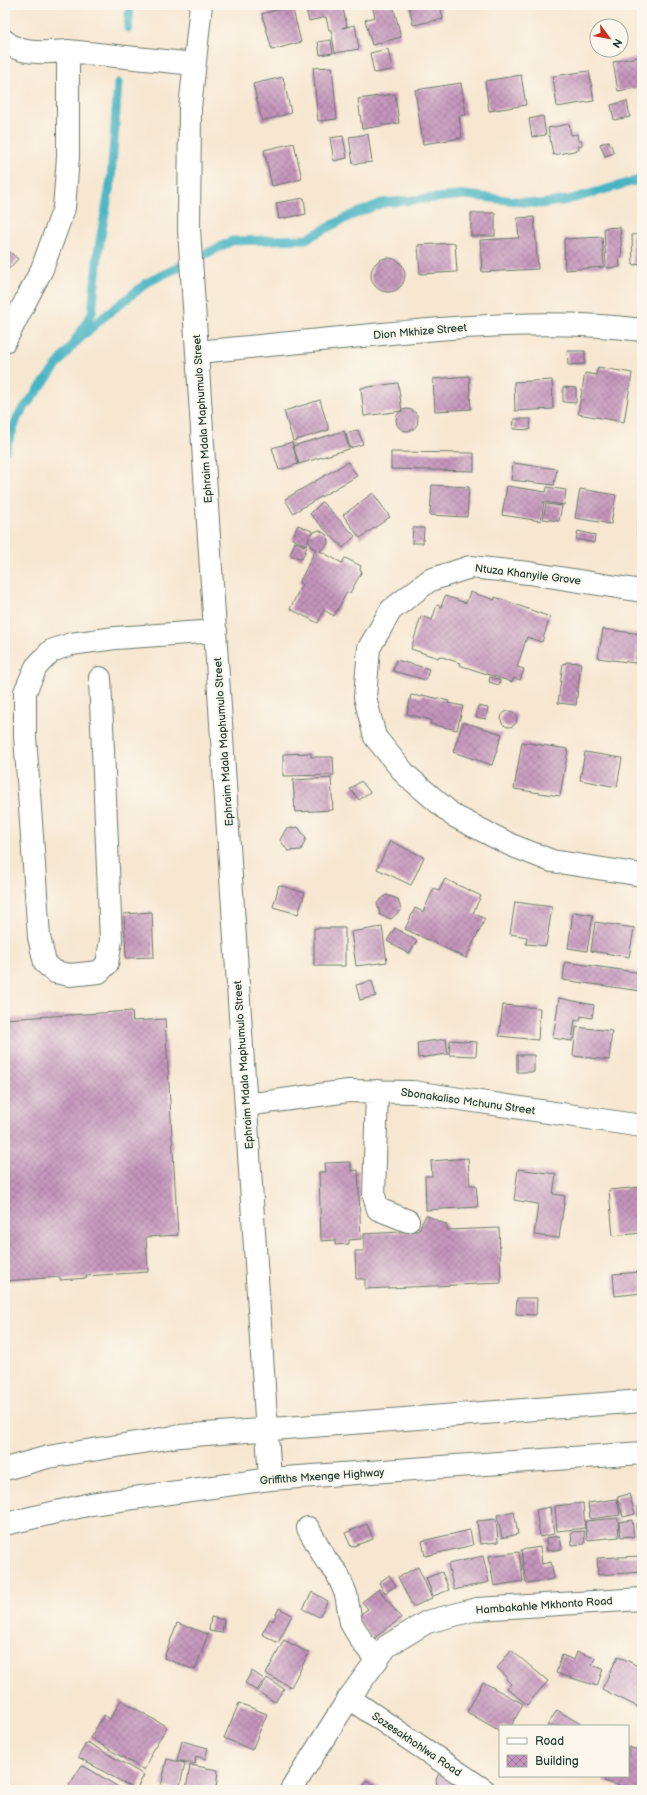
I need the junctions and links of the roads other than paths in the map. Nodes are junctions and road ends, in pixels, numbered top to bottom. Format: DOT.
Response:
graph roads {
  1 [pos="201,5"];
  2 [pos="5,41"];
  3 [pos="68,51"];
  4 [pos="194,64"];
  5 [pos="642,330"];
  6 [pos="5,341"];
  7 [pos="198,352"];
  8 [pos="642,591"];
  9 [pos="216,631"];
  10 [pos="100,678"];
  11 [pos="642,875"];
  12 [pos="378,1091"];
  13 [pos="246,1105"];
  14 [pos="642,1126"];
  15 [pos="408,1221"];
  16 [pos="642,1401"];
  17 [pos="267,1429"];
  18 [pos="642,1453"];
  19 [pos="5,1469"];
  20 [pos="270,1479"];
  21 [pos="5,1524"];
  22 [pos="308,1528"];
  23 [pos="642,1599"];
  24 [pos="377,1660"];
  25 [pos="349,1698"];
  26 [pos="291,1790"];
  27 [pos="484,1790"];
  1 -- 4 [label="street, Ephraim Mdala Maphumulo Street"];
  2 -- 3 [label="street"];
  3 -- 4 [label="street"];
  3 -- 6 [label="street"];
  4 -- 7 [label="street, Ephraim Mdala Maphumulo Street"];
  5 -- 7 [label="street, Dion Mkhize Street"];
  7 -- 9 [label="street, Ephraim Mdala Maphumulo Street"];
  8 -- 11 [label="street, Ntuza Khanyile Grove"];
  9 -- 10 [label="street"];
  9 -- 13 [label="street, Ephraim Mdala Maphumulo Street"];
  12 -- 13 [label="street, Sbonakaliso Mchunu Street"];
  12 -- 14 [label="street, Sbonakaliso Mchunu Street"];
  12 -- 15 [label="street"];
  13 -- 17 [label="street, Ephraim Mdala Maphumulo Street"];
  16 -- 17 [label="street"];
  17 -- 19 [label="street"];
  17 -- 20 [label="street, Ephraim Mdala Maphumulo Street"];
  18 -- 20 [label="street, Griffiths Mxenge Highway"];
  20 -- 21 [label="street, Griffiths Mxenge Highway"];
  22 -- 24 [label="street"];
  23 -- 24 [label="street, Hambakahle Mkhonto Road"];
  24 -- 25 [label="street, Hambakahle Mkhonto Road"];
  25 -- 26 [label="street, Hambakahle Mkhonto Road"];
  25 -- 27 [label="street, Sozesakhohlwa Road"];
}
